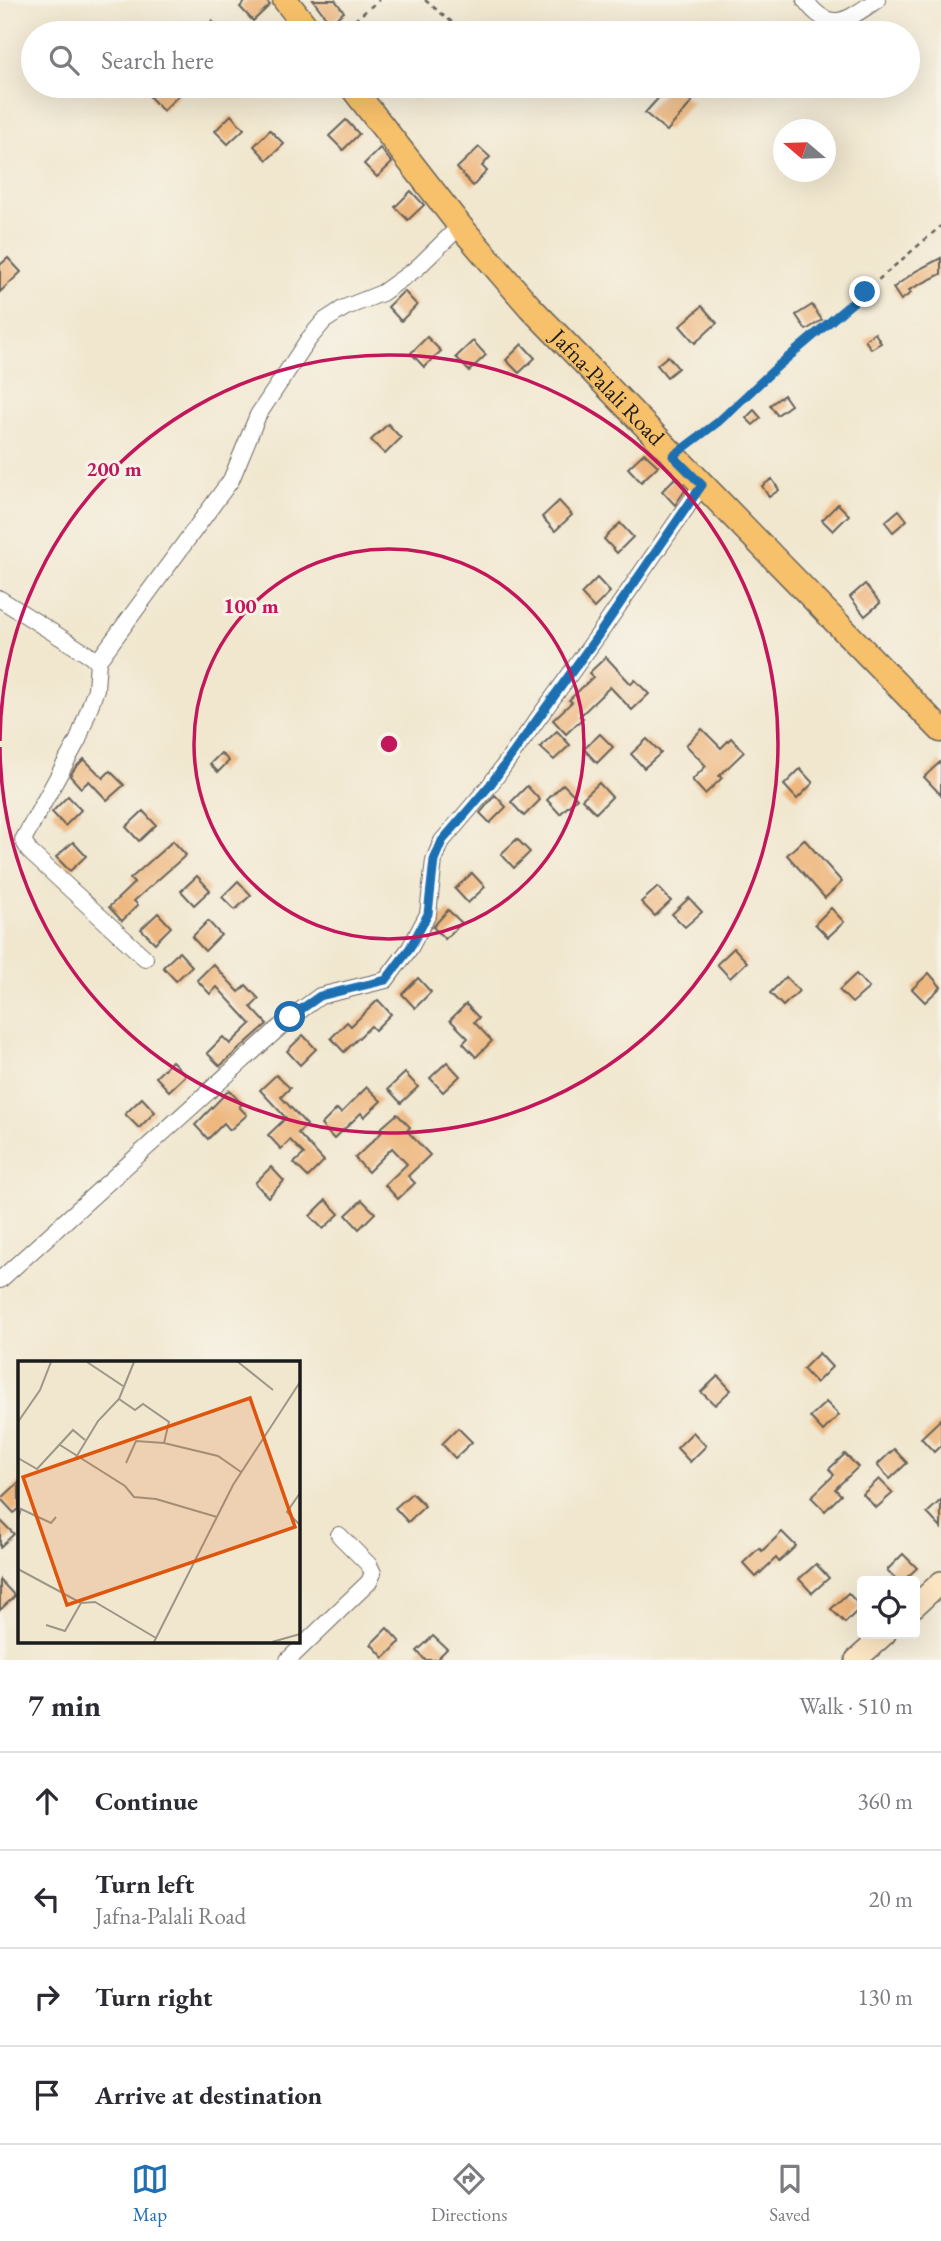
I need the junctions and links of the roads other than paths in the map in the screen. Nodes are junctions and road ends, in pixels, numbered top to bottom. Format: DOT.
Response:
graph roads {
  1 [pos="285,0"];
  2 [pos="805,0"];
  3 [pos="877,0"];
  4 [pos="301,21"];
  5 [pos="834,21"];
  6 [pos="840,21"];
  7 [pos="360,98"];
  8 [pos="460,226"];
  9 [pos="702,485"];
  10 [pos="0,599"];
  11 [pos="98,661"];
  12 [pos="941,730"];
  13 [pos="145,958"];
  14 [pos="0,1280"];
  15 [pos="339,1535"];
  16 [pos="941,1582"];
  17 [pos="920,1601"];
  18 [pos="879,1639"];
  19 [pos="288,1660"];
  20 [pos="856,1660"];
  1 -- 4 [label="main road"];
  2 -- 5 [label="street"];
  3 -- 6 [label="street"];
  7 -- 8 [label="main road, Jafna-Palali Road"];
  8 -- 9 [label="main road, Jafna-Palali Road"];
  8 -- 11 [label="street"];
  9 -- 12 [label="main road, Jafna-Palali Road"];
  9 -- 14 [label="street"];
  10 -- 11 [label="street"];
  11 -- 13 [label="street"];
  15 -- 19 [label="street"];
  16 -- 17 [label="street"];
  18 -- 20 [label="street"];
}
